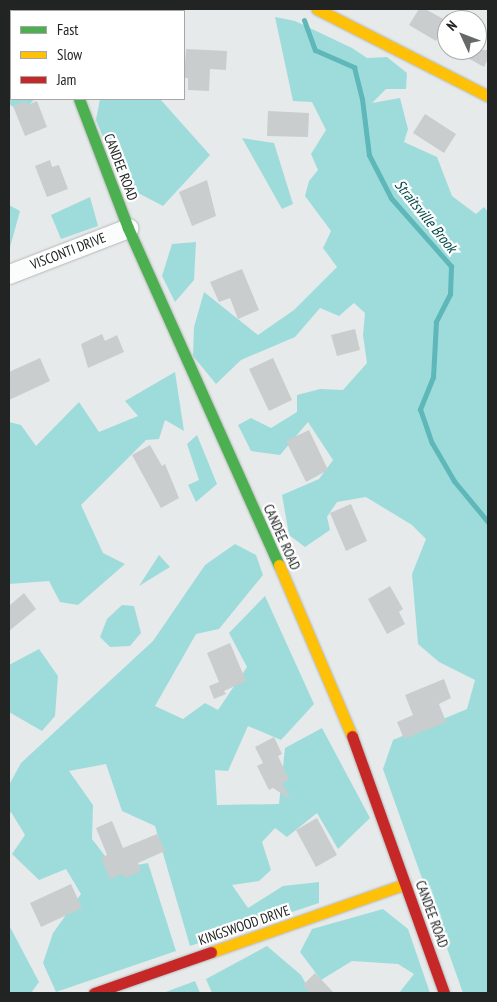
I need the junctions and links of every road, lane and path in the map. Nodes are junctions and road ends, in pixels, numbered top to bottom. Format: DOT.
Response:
graph roads {
  1 [pos="317,9"];
  2 [pos="488,96"];
  3 [pos="80,100"];
  4 [pos="128,228"];
  5 [pos="9,274"];
  6 [pos="405,884"];
  7 [pos="94,993"];
  8 [pos="444,993"];
  1 -- 2 [label="street"];
  3 -- 4 [label="street, CANDEE ROAD"];
  4 -- 5 [label="street, VISCONTI DRIVE"];
  4 -- 6 [label="street, CANDEE ROAD"];
  6 -- 7 [label="street, KINGSWOOD DRIVE"];
  6 -- 8 [label="street, CANDEE ROAD"];
}
